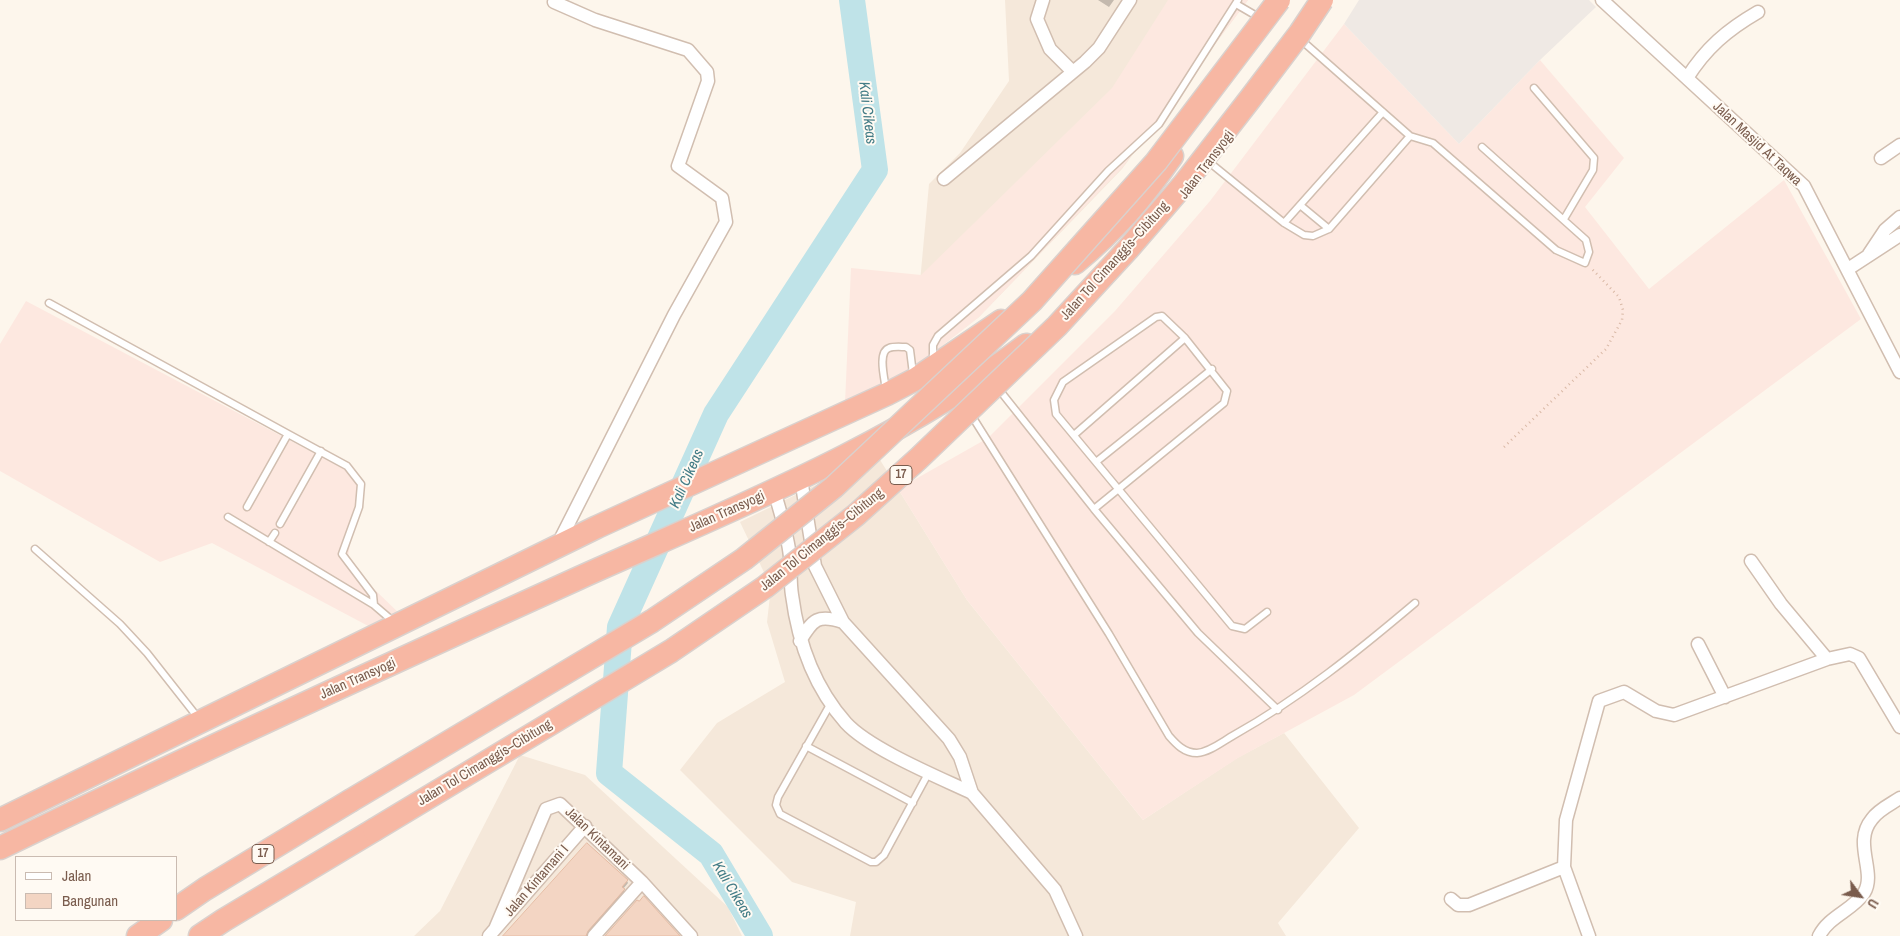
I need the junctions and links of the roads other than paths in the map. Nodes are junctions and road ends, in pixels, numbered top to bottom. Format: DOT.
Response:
graph roads {
  1 [pos="1043,0"];
  2 [pos="1130,0"];
  3 [pos="1274,0"];
  4 [pos="1279,0"];
  5 [pos="1322,0"];
  6 [pos="1602,0"];
  7 [pos="554,2"];
  8 [pos="1237,2"];
  9 [pos="1758,12"];
  10 [pos="1262,19"];
  11 [pos="1299,38"];
  12 [pos="1072,72"];
  13 [pos="1687,78"];
  14 [pos="1534,88"];
  15 [pos="1383,112"];
  16 [pos="1410,136"];
  17 [pos="1900,145"];
  18 [pos="1482,147"];
  19 [pos="1881,158"];
  20 [pos="1210,162"];
  21 [pos="944,179"];
  22 [pos="1300,204"];
  23 [pos="1900,217"];
  24 [pos="1564,219"];
  25 [pos="1284,223"];
  26 [pos="1329,229"];
  27 [pos="1900,235"];
  28 [pos="1868,256"];
  29 [pos="1848,269"];
  30 [pos="49,303"];
  31 [pos="1185,338"];
  32 [pos="934,367"];
  33 [pos="1212,369"];
  34 [pos="1900,372"];
  35 [pos="987,374"];
  36 [pos="914,380"];
  37 [pos="958,393"];
  38 [pos="886,394"];
  39 [pos="288,434"];
  40 [pos="1074,435"];
  41 [pos="320,451"];
  42 [pos="1096,462"];
  43 [pos="801,479"];
  44 [pos="1119,490"];
  45 [pos="765,495"];
  46 [pos="247,507"];
  47 [pos="1094,509"];
  48 [pos="243,515"];
  49 [pos="228,517"];
  50 [pos="238,523"];
  51 [pos="280,524"];
  52 [pos="275,533"];
  53 [pos="269,542"];
  54 [pos="556,548"];
  55 [pos="35,549"];
  56 [pos="1751,561"];
  57 [pos="1415,603"];
  58 [pos="374,604"];
  59 [pos="1267,612"];
  60 [pos="843,622"];
  61 [pos="397,625"];
  62 [pos="800,641"];
  63 [pos="1698,644"];
  64 [pos="1827,659"];
  65 [pos="1725,697"];
  66 [pos="831,702"];
  67 [pos="1278,710"];
  68 [pos="202,722"];
  69 [pos="1900,727"];
  70 [pos="806,746"];
  71 [pos="929,772"];
  72 [pos="972,793"];
  73 [pos="1900,798"];
  74 [pos="913,802"];
  75 [pos="0,820"];
  76 [pos="585,826"];
  77 [pos="0,848"];
  78 [pos="1564,867"];
  79 [pos="642,882"];
  80 [pos="1451,900"];
  81 [pos="178,908"];
  82 [pos="160,921"];
  83 [pos="492,932"];
  84 [pos="138,936"];
  85 [pos="200,936"];
  86 [pos="594,936"];
  87 [pos="691,936"];
  88 [pos="1076,936"];
  89 [pos="1589,936"];
  90 [pos="1819,936"];
  1 -- 12 [label="street"];
  2 -- 12 [label="street"];
  3 -- 10 [label="highway, Jalan Transyogi"];
  4 -- 81 [label="highway, 17, bridge"];
  5 -- 11 [label="highway, Jalan Transyogi"];
  5 -- 85 [label="highway, Jalan Tol Cimanggis–Cibitung / 17, bridge"];
  6 -- 13 [label="street, Jalan Masjid At Taqwa"];
  7 -- 54 [label="street"];
  8 -- 10 [label="lane"];
  8 -- 32 [label="lane"];
  9 -- 13 [label="street"];
  10 -- 32 [label="highway, Jalan Transyogi"];
  11 -- 15 [label="lane"];
  11 -- 20 [label="highway, Jalan Transyogi"];
  12 -- 21 [label="street"];
  13 -- 29 [label="street, Jalan Masjid At Taqwa"];
  14 -- 24 [label="lane"];
  15 -- 16 [label="lane"];
  15 -- 22 [label="lane"];
  16 -- 24 [label="lane"];
  16 -- 26 [label="lane"];
  17 -- 19 [label="street"];
  18 -- 24 [label="lane"];
  20 -- 25 [label="lane"];
  20 -- 35 [label="highway, Jalan Transyogi"];
  22 -- 25 [label="lane"];
  22 -- 26 [label="lane"];
  23 -- 28 [label="street"];
  25 -- 26 [label="lane"];
  27 -- 28 [label="street"];
  28 -- 29 [label="street"];
  29 -- 34 [label="street, Jalan Masjid At Taqwa"];
  30 -- 39 [label="lane"];
  31 -- 33 [label="lane"];
  31 -- 40 [label="lane"];
  31 -- 40 [label="lane"];
  32 -- 36 [label="highway, Jalan Transyogi"];
  33 -- 42 [label="lane"];
  33 -- 44 [label="lane"];
  35 -- 37 [label="highway, Jalan Transyogi"];
  35 -- 47 [label="lane"];
  36 -- 38 [label="highway, Jalan Transyogi"];
  36 -- 38 [label="lane"];
  37 -- 43 [label="highway, Jalan Transyogi"];
  37 -- 67 [label="lane"];
  38 -- 54 [label="highway, Jalan Transyogi"];
  39 -- 41 [label="lane"];
  39 -- 46 [label="lane"];
  40 -- 42 [label="lane"];
  41 -- 51 [label="lane"];
  41 -- 58 [label="lane"];
  42 -- 44 [label="lane"];
  43 -- 45 [label="highway, Jalan Transyogi"];
  43 -- 60 [label="street"];
  44 -- 47 [label="lane"];
  44 -- 59 [label="lane"];
  45 -- 62 [label="street"];
  45 -- 77 [label="highway, Jalan Transyogi"];
  47 -- 67 [label="lane"];
  48 -- 50 [label="lane"];
  49 -- 50 [label="lane"];
  50 -- 53 [label="lane"];
  52 -- 53 [label="lane"];
  53 -- 58 [label="lane"];
  54 -- 61 [label="highway, Jalan Transyogi"];
  55 -- 68 [label="lane"];
  56 -- 64 [label="street"];
  57 -- 67 [label="lane"];
  58 -- 61 [label="lane"];
  60 -- 62 [label="street"];
  60 -- 72 [label="street"];
  61 -- 68 [label="highway, Jalan Transyogi"];
  62 -- 66 [label="street"];
  63 -- 65 [label="street"];
  64 -- 65 [label="street"];
  64 -- 69 [label="street"];
  65 -- 78 [label="street"];
  66 -- 70 [label="lane"];
  66 -- 71 [label="street"];
  68 -- 75 [label="highway, Jalan Transyogi"];
  70 -- 74 [label="lane"];
  70 -- 74 [label="lane"];
  71 -- 72 [label="street"];
  71 -- 74 [label="lane"];
  72 -- 88 [label="street"];
  73 -- 90 [label="street"];
  76 -- 79 [label="street, Jalan Kintamani"];
  76 -- 83 [label="street, Jalan Kintamani I"];
  76 -- 83 [label="street, Jalan Kintamani"];
  78 -- 80 [label="street"];
  78 -- 89 [label="street"];
  79 -- 86 [label="street"];
  79 -- 87 [label="street, Jalan Kintamani"];
  82 -- 84 [label="highway"];
}
